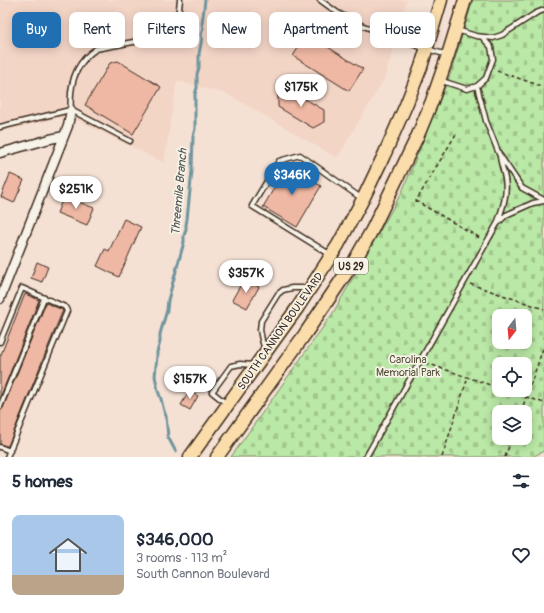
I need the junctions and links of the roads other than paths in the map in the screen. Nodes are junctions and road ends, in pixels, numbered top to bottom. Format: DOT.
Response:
graph roads {
  1 [pos="180,0"];
  2 [pos="320,0"];
  3 [pos="441,0"];
  4 [pos="465,0"];
  5 [pos="544,10"];
  6 [pos="435,19"];
  7 [pos="370,28"];
  8 [pos="456,29"];
  9 [pos="482,37"];
  10 [pos="426,48"];
  11 [pos="448,55"];
  12 [pos="439,80"];
  13 [pos="477,86"];
  14 [pos="71,110"];
  15 [pos="0,127"];
  16 [pos="64,136"];
  17 [pos="130,142"];
  18 [pos="0,153"];
  19 [pos="499,154"];
  20 [pos="363,199"];
  21 [pos="544,201"];
  22 [pos="497,224"];
  23 [pos="332,255"];
  24 [pos="310,288"];
  25 [pos="44,298"];
  26 [pos="0,299"];
  27 [pos="0,342"];
  28 [pos="266,352"];
  29 [pos="257,365"];
  30 [pos="228,404"];
  31 [pos="0,407"];
  32 [pos="0,447"];
  33 [pos="10,451"];
  34 [pos="366,456"];
  35 [pos="7,457"];
  36 [pos="190,457"];
  37 [pos="217,457"];
  1 -- 14 [label="lane"];
  2 -- 7 [label="lane"];
  3 -- 6 [label="main road, SOUTH CANNON BOULEVARD / US 29"];
  4 -- 8 [label="main road, SOUTH CANNON BOULEVARD / US 29"];
  5 -- 9 [label="lane"];
  8 -- 9 [label="lane"];
  8 -- 11 [label="main road, SOUTH CANNON BOULEVARD / US 29"];
  9 -- 13 [label="lane"];
  10 -- 11 [label="lane"];
  10 -- 20 [label="main road, SOUTH CANNON BOULEVARD / US 29"];
  11 -- 12 [label="main road, SOUTH CANNON BOULEVARD / US 29"];
  12 -- 13 [label="lane"];
  12 -- 37 [label="main road, SOUTH CANNON BOULEVARD / US 29"];
  13 -- 19 [label="lane"];
  14 -- 15 [label="lane"];
  14 -- 16 [label="street"];
  14 -- 17 [label="lane"];
  16 -- 18 [label="street"];
  16 -- 26 [label="street"];
  19 -- 21 [label="lane"];
  19 -- 22 [label="lane"];
  20 -- 23 [label="main road, SOUTH CANNON BOULEVARD / US 29"];
  20 -- 23 [label="lane"];
  21 -- 22 [label="lane"];
  22 -- 34 [label="lane"];
  23 -- 24 [label="main road, SOUTH CANNON BOULEVARD / US 29"];
  24 -- 28 [label="main road, SOUTH CANNON BOULEVARD / US 29"];
  24 -- 28 [label="lane"];
  25 -- 27 [label="lane"];
  25 -- 31 [label="lane"];
  25 -- 33 [label="lane"];
  28 -- 29 [label="main road, SOUTH CANNON BOULEVARD / US 29"];
  29 -- 30 [label="main road, SOUTH CANNON BOULEVARD / US 29"];
  29 -- 30 [label="lane"];
  30 -- 36 [label="main road, SOUTH CANNON BOULEVARD / US 29"];
  32 -- 33 [label="lane"];
  33 -- 35 [label="lane"];
}
